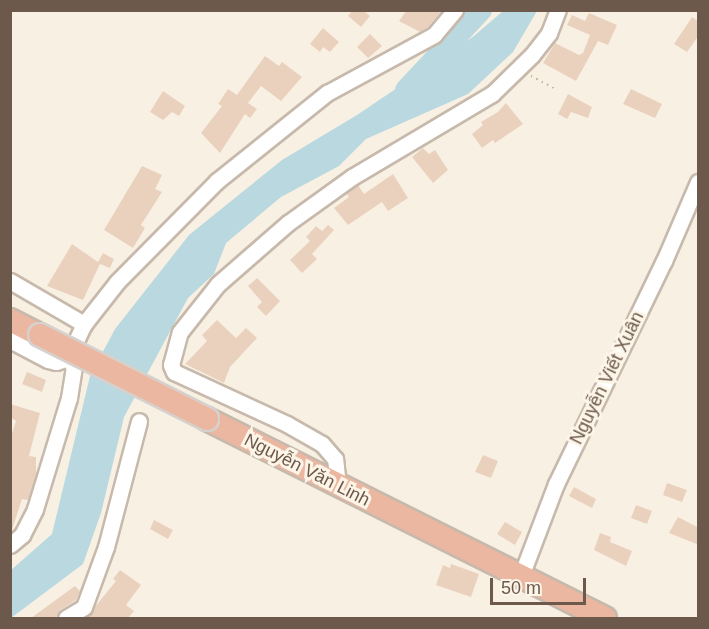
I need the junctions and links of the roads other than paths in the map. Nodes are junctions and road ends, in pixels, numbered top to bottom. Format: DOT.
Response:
graph roads {
  1 [pos="455,10"];
  2 [pos="558,10"];
  3 [pos="699,182"];
  4 [pos="10,281"];
  5 [pos="10,320"];
  6 [pos="84,324"];
  7 [pos="10,340"];
  8 [pos="68,358"];
  9 [pos="139,422"];
  10 [pos="338,486"];
  11 [pos="10,545"];
  12 [pos="521,576"];
  13 [pos="66,618"];
  14 [pos="605,618"];
  1 -- 6 [label="street"];
  2 -- 10 [label="street"];
  3 -- 12 [label="street, Nguyễn Viết Xuân"];
  4 -- 6 [label="street"];
  5 -- 10 [label="highway, Nguyễn Văn Linh, bridge"];
  6 -- 8 [label="street"];
  7 -- 8 [label="street"];
  8 -- 11 [label="street"];
  9 -- 13 [label="street"];
  10 -- 12 [label="highway, Nguyễn Văn Linh"];
  12 -- 14 [label="highway, Nguyễn Văn Linh"];
}
